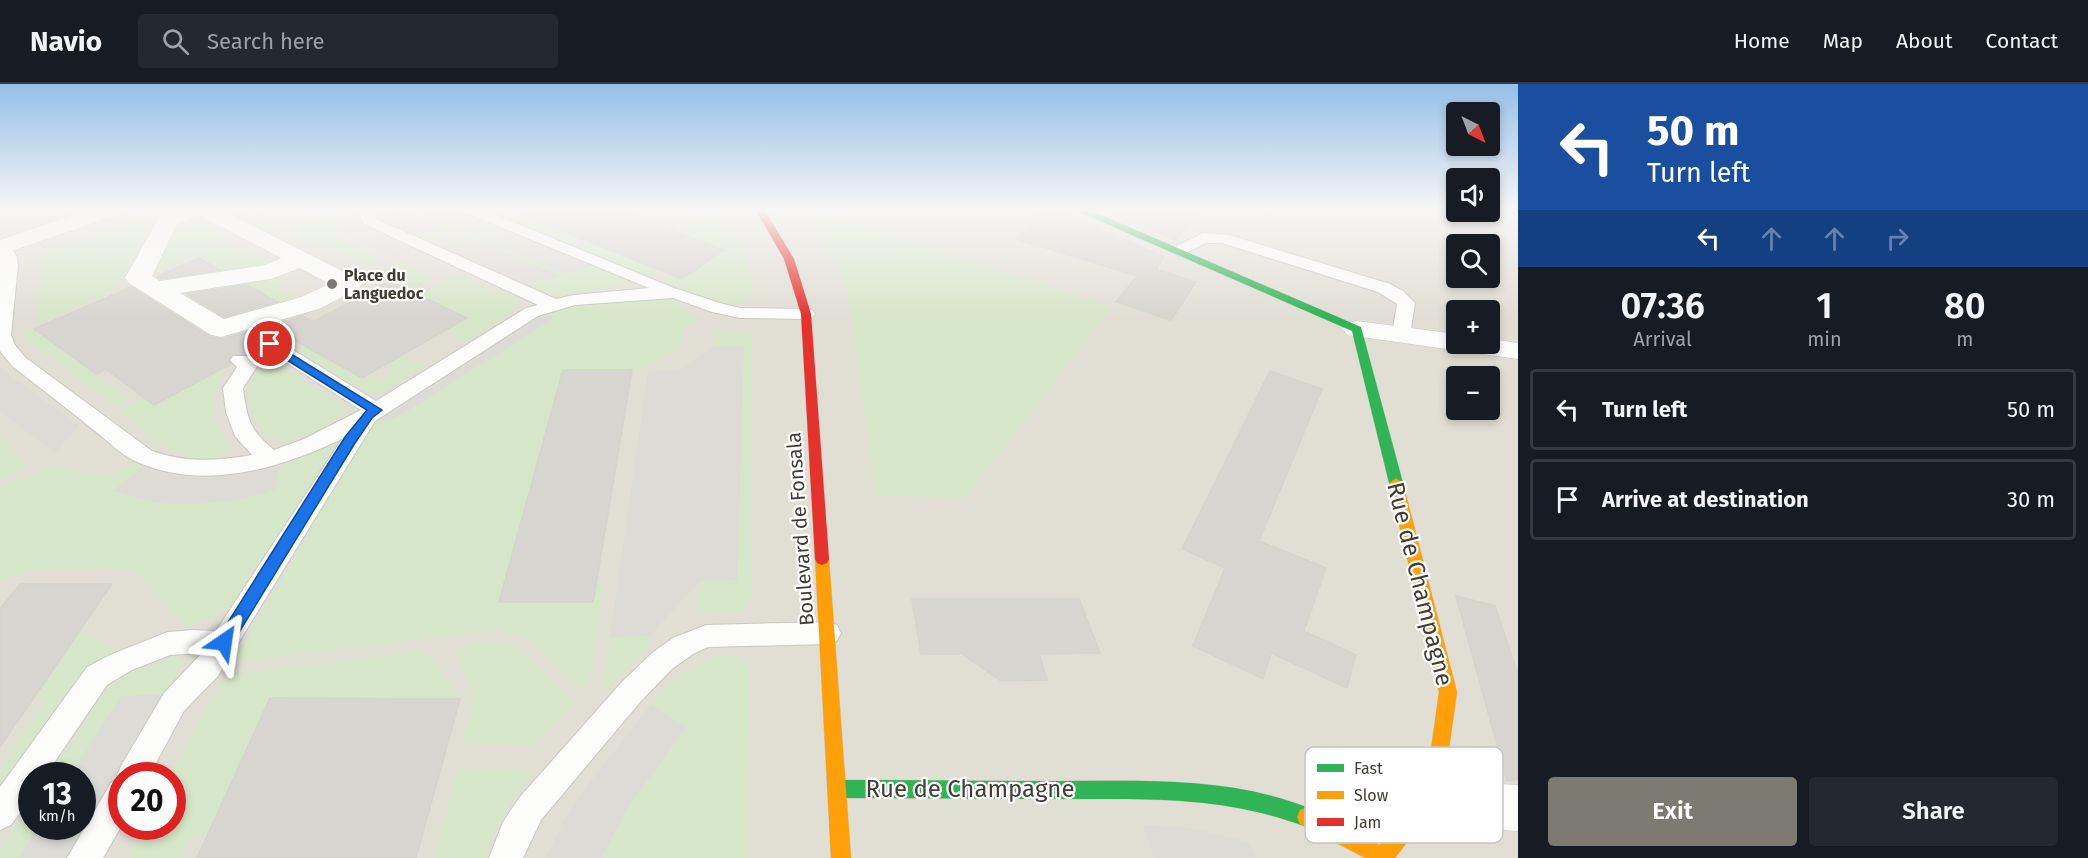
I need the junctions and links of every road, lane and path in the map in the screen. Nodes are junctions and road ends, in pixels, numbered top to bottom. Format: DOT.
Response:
graph roads {
  1 [pos="155,245"];
  2 [pos="269,245"];
  3 [pos="422,245"];
  4 [pos="558,245"];
  5 [pos="784,245"];
  6 [pos="1165,245"];
  7 [pos="1190,245"];
  8 [pos="1246,245"];
  9 [pos="1,247"];
  10 [pos="1179,251"];
  11 [pos="300,259"];
  12 [pos="155,289"];
  13 [pos="675,293"];
  14 [pos="554,305"];
  15 [pos="806,314"];
  16 [pos="1357,329"];
  17 [pos="1401,335"];
  18 [pos="1446,341"];
  19 [pos="270,344"];
  20 [pos="1500,349"];
  21 [pos="1518,351"];
  22 [pos="240,360"];
  23 [pos="372,413"];
  24 [pos="270,459"];
  25 [pos="826,633"];
  26 [pos="224,642"];
  27 [pos="1440,747"];
  28 [pos="140,762"];
  29 [pos="837,789"];
  30 [pos="1503,806"];
  31 [pos="1518,808"];
  32 [pos="0,814"];
  33 [pos="1305,817"];
  34 [pos="108,818"];
  35 [pos="1358,843"];
  36 [pos="1394,843"];
  37 [pos="1383,857"];
  38 [pos="84,858"];
  39 [pos="506,858"];
  40 [pos="841,858"];
  1 -- 12 [label="street"];
  2 -- 11 [label="street"];
  3 -- 14 [label="lane"];
  4 -- 13 [label="lane"];
  5 -- 15 [label="street, Boulevard de Fonsala"];
  6 -- 10 [label="street"];
  7 -- 10 [label="lane"];
  8 -- 17 [label="lane"];
  9 -- 24 [label="lane"];
  10 -- 16 [label="street"];
  11 -- 12 [label="street"];
  11 -- 12 [label="street"];
  13 -- 14 [label="lane"];
  13 -- 15 [label="lane"];
  14 -- 23 [label="lane"];
  15 -- 25 [label="street, Boulevard de Fonsala"];
  16 -- 17 [label="street"];
  16 -- 27 [label="street, Rue de Champagne"];
  17 -- 18 [label="street"];
  19 -- 23 [label="lane"];
  20 -- 21 [label="street"];
  22 -- 24 [label="lane"];
  23 -- 24 [label="lane"];
  23 -- 26 [label="lane"];
  25 -- 29 [label="street, Boulevard de Fonsala"];
  25 -- 39 [label="lane"];
  26 -- 28 [label="lane"];
  26 -- 32 [label="lane"];
  29 -- 33 [label="street, Rue de Champagne"];
  29 -- 40 [label="street, Boulevard de Fonsala"];
  30 -- 31 [label="street"];
  34 -- 38 [label="lane"];
  35 -- 37 [label="street, Rue de Champagne"];
  36 -- 37 [label="street, Rue de Champagne"];
}
